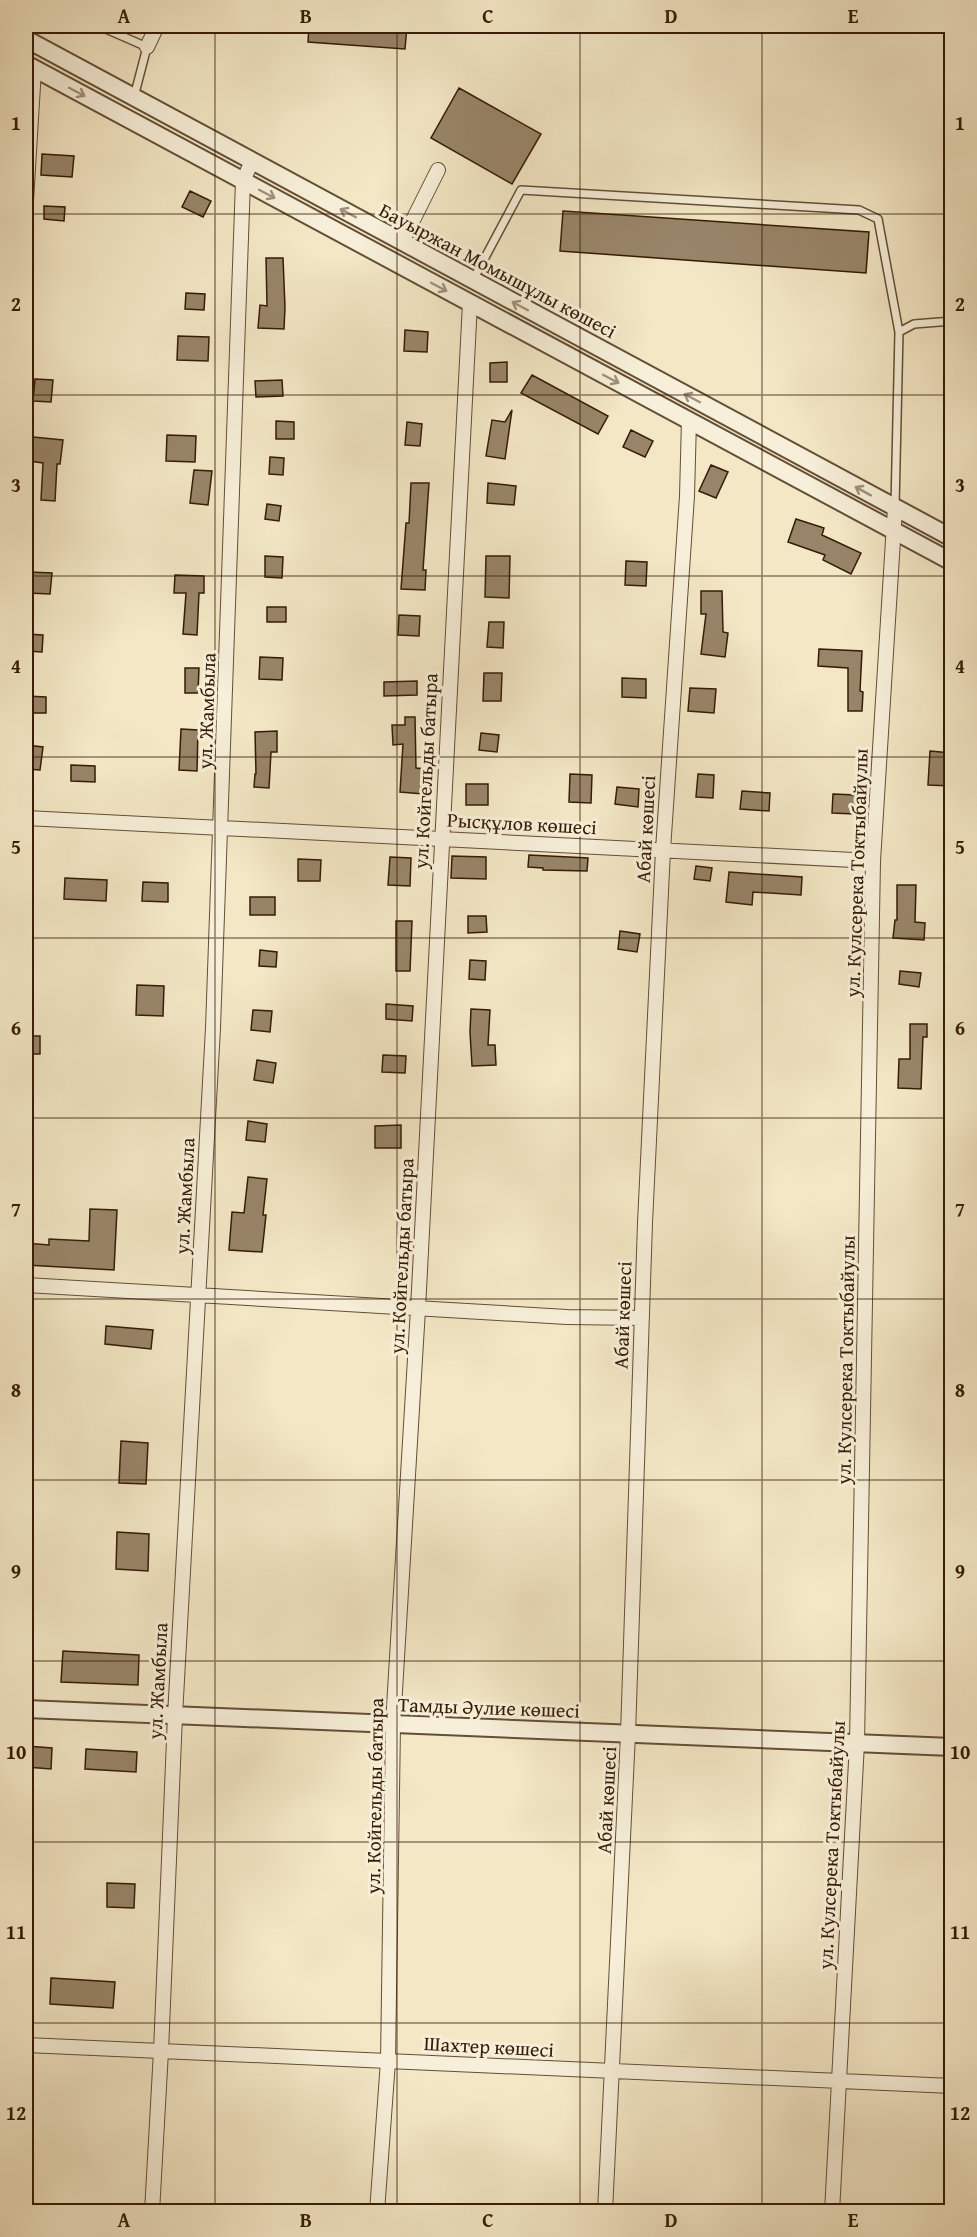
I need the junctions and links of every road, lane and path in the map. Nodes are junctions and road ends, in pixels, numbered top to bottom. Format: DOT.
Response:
graph roads {
  1 [pos="99,26"];
  2 [pos="157,26"];
  3 [pos="26,39"];
  4 [pos="147,47"];
  5 [pos="30,67"];
  6 [pos="134,97"];
  7 [pos="252,161"];
  8 [pos="438,170"];
  9 [pos="243,181"];
  10 [pos="26,201"];
  11 [pos="402,242"];
  12 [pos="472,281"];
  13 [pos="470,303"];
  14 [pos="951,321"];
  15 [pos="899,332"];
  16 [pos="689,420"];
  17 [pos="895,508"];
  18 [pos="894,530"];
  19 [pos="951,538"];
  20 [pos="951,562"];
  21 [pos="26,818"];
  22 [pos="221,828"];
  23 [pos="441,839"];
  24 [pos="663,850"];
  25 [pos="873,861"];
  26 [pos="26,1285"];
  27 [pos="198,1296"];
  28 [pos="418,1308"];
  29 [pos="642,1318"];
  30 [pos="26,1709"];
  31 [pos="175,1716"];
  32 [pos="393,1724"];
  33 [pos="628,1734"];
  34 [pos="858,1743"];
  35 [pos="951,1747"];
  36 [pos="26,2044"];
  37 [pos="161,2051"];
  38 [pos="388,2061"];
  39 [pos="613,2070"];
  40 [pos="838,2080"];
  41 [pos="951,2086"];
  42 [pos="152,2211"];
  43 [pos="378,2211"];
  44 [pos="605,2211"];
  45 [pos="832,2211"];
  1 -- 4 [label="lane"];
  2 -- 4 [label="street"];
  3 -- 6 [label="street, Бауыржан Момышұлы көшесі"];
  4 -- 6 [label="lane"];
  5 -- 9 [label="street, one-way"];
  5 -- 10 [label="street"];
  6 -- 7 [label="street, Бауыржан Момышұлы көшесі"];
  7 -- 9 [label="street"];
  11 -- 7 [label="street, Бауыржан Момышұлы көшесі, one-way"];
  8 -- 11 [label="street"];
  9 -- 13 [label="street, one-way"];
  9 -- 22 [label="street, ул. Жамбыла"];
  11 -- 12 [label="street, Бауыржан Момышұлы көшесі"];
  12 -- 15 [label="lane"];
  17 -- 12 [label="street, Бауыржан Момышұлы көшесі, one-way"];
  13 -- 16 [label="street, one-way"];
  13 -- 23 [label="street, ул. Койгельды батыра"];
  14 -- 15 [label="lane"];
  15 -- 17 [label="lane"];
  16 -- 18 [label="street"];
  16 -- 24 [label="street, Абай көшесі"];
  17 -- 18 [label="street, ул. Кулсерека Токтыбайулы"];
  17 -- 19 [label="street, Бауыржан Момышұлы көшесі"];
  18 -- 20 [label="street"];
  18 -- 25 [label="street, ул. Кулсерека Токтыбайулы"];
  21 -- 22 [label="street, Рысқұлов көшесі"];
  22 -- 23 [label="street, Рысқұлов көшесі"];
  22 -- 27 [label="street, ул. Жамбыла"];
  23 -- 24 [label="street, Рысқұлов көшесі"];
  23 -- 28 [label="street, ул. Койгельды батыра"];
  24 -- 25 [label="street, Рысқұлов көшесі"];
  24 -- 29 [label="street, Абай көшесі"];
  25 -- 34 [label="street, ул. Кулсерека Токтыбайулы"];
  26 -- 27 [label="street"];
  27 -- 28 [label="street"];
  27 -- 31 [label="street, ул. Жамбыла"];
  28 -- 29 [label="street"];
  28 -- 32 [label="street, ул. Койгельды батыра"];
  29 -- 33 [label="street, Абай көшесі"];
  30 -- 31 [label="street, Тамды Әулие көшесі"];
  31 -- 32 [label="street, Тамды Әулие көшесі"];
  31 -- 37 [label="street, ул. Жамбыла"];
  32 -- 33 [label="street, Тамды Әулие көшесі"];
  32 -- 38 [label="street, ул. Койгельды батыра"];
  33 -- 34 [label="street, Тамды Әулие көшесі"];
  33 -- 39 [label="street, Абай көшесі"];
  34 -- 35 [label="street, Тамды Әулие көшесі"];
  34 -- 40 [label="street, ул. Кулсерека Токтыбайулы"];
  36 -- 37 [label="street, Шахтер көшесі"];
  37 -- 38 [label="street, Шахтер көшесі"];
  37 -- 42 [label="street, ул. Жамбыла"];
  38 -- 39 [label="street, Шахтер көшесі"];
  38 -- 43 [label="street, ул. Койгельды батыра"];
  39 -- 40 [label="street, Шахтер көшесі"];
  39 -- 44 [label="street, Абай көшесі"];
  40 -- 41 [label="street, Шахтер көшесі"];
  40 -- 45 [label="street, ул. Кулсерека Токтыбайулы"];
}
